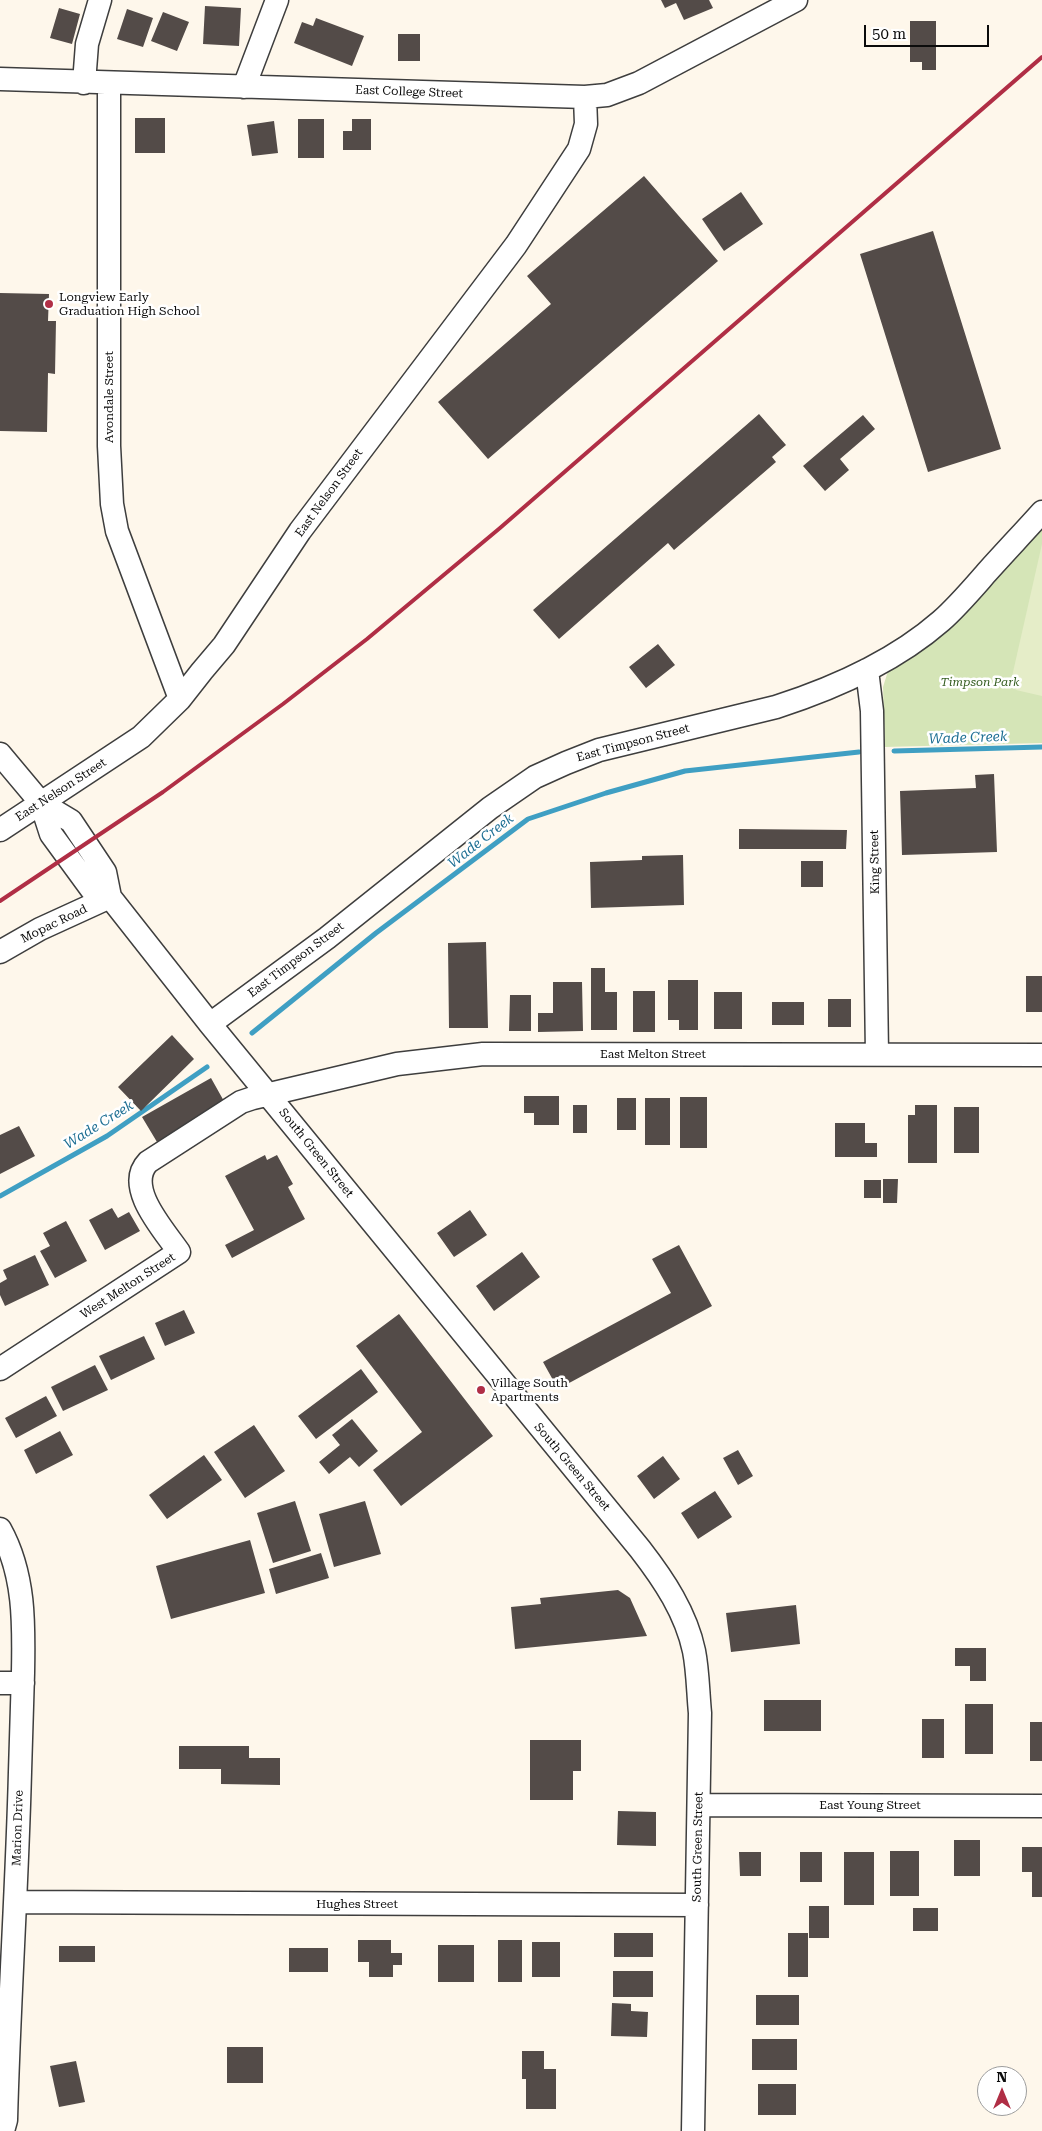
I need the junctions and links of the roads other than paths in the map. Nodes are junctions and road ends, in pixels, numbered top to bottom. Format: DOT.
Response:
graph roads {
  1 [pos="100,0"];
  2 [pos="276,0"];
  3 [pos="796,0"];
  4 [pos="0,79"];
  5 [pos="84,83"];
  6 [pos="109,84"];
  7 [pos="244,87"];
  8 [pos="585,97"];
  9 [pos="1042,512"];
  10 [pos="867,670"];
  11 [pos="180,698"];
  12 [pos="0,754"];
  13 [pos="41,803"];
  14 [pos="0,830"];
  15 [pos="110,897"];
  16 [pos="0,952"];
  17 [pos="210,1024"];
  18 [pos="877,1054"];
  19 [pos="1042,1055"];
  20 [pos="267,1094"];
  21 [pos="0,1369"];
  22 [pos="0,1529"];
  23 [pos="0,1683"];
  24 [pos="22,1683"];
  25 [pos="699,1805"];
  26 [pos="1042,1806"];
  27 [pos="16,1902"];
  28 [pos="697,1905"];
  29 [pos="7,1935"];
  30 [pos="3,2131"];
  31 [pos="694,2131"];
  1 -- 5 [label="street"];
  2 -- 7 [label="street"];
  3 -- 8 [label="street, East College Street"];
  4 -- 5 [label="street, East College Street"];
  5 -- 6 [label="street, East College Street"];
  6 -- 7 [label="street, East College Street"];
  6 -- 11 [label="street, Avondale Street"];
  7 -- 8 [label="street, East College Street"];
  8 -- 11 [label="street, East Nelson Street"];
  9 -- 10 [label="street, East Timpson Street"];
  10 -- 17 [label="street, East Timpson Street"];
  10 -- 18 [label="street, King Street"];
  11 -- 13 [label="street, East Nelson Street"];
  12 -- 13 [label="street, South Green Street"];
  13 -- 14 [label="street, East Nelson Street"];
  13 -- 15 [label="street, South Green Street"];
  15 -- 16 [label="street, Mopac Road"];
  15 -- 17 [label="street, South Green Street"];
  17 -- 20 [label="street, South Green Street"];
  18 -- 19 [label="street, East Melton Street"];
  18 -- 20 [label="street, East Melton Street"];
  20 -- 21 [label="street, West Melton Street"];
  20 -- 25 [label="street, South Green Street"];
  22 -- 24 [label="street, Marion Drive"];
  23 -- 24 [label="street"];
  24 -- 27 [label="street, Marion Drive"];
  25 -- 26 [label="street, East Young Street"];
  25 -- 28 [label="street, South Green Street"];
  27 -- 28 [label="street, Hughes Street"];
  27 -- 29 [label="street, Marion Drive"];
  28 -- 31 [label="street, South Green Street"];
  29 -- 30 [label="street, Marion Drive"];
}
